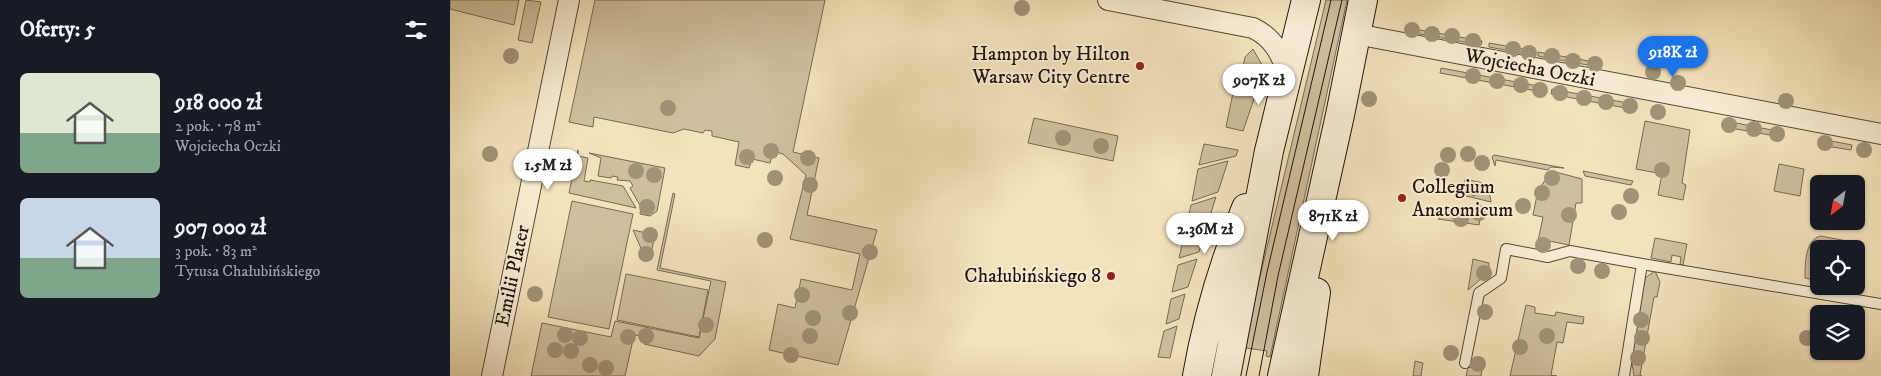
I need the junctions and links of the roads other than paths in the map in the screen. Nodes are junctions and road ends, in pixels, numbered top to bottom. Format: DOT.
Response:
graph roads {
  1 [pos="569,0"];
  2 [pos="1108,0"];
  3 [pos="1306,0"];
  4 [pos="1363,0"];
  5 [pos="1356,34"];
  6 [pos="1288,76"];
  7 [pos="1881,134"];
  8 [pos="1269,151"];
  9 [pos="1642,264"];
  10 [pos="1881,304"];
  11 [pos="1465,363"];
  12 [pos="1228,364"];
  13 [pos="1290,371"];
  14 [pos="492,376"];
  15 [pos="1197,376"];
  16 [pos="1624,376"];
  1 -- 14 [label="street, Emilii Plater"];
  2 -- 6 [label="street"];
  3 -- 6 [label="main road"];
  4 -- 5 [label="main road"];
  5 -- 7 [label="street, Wojciecha Oczki"];
  5 -- 13 [label="main road"];
  6 -- 8 [label="main road"];
  8 -- 12 [label="main road"];
  8 -- 15 [label="main road"];
  9 -- 10 [label="lane"];
  9 -- 11 [label="lane"];
  9 -- 16 [label="lane"];
}
